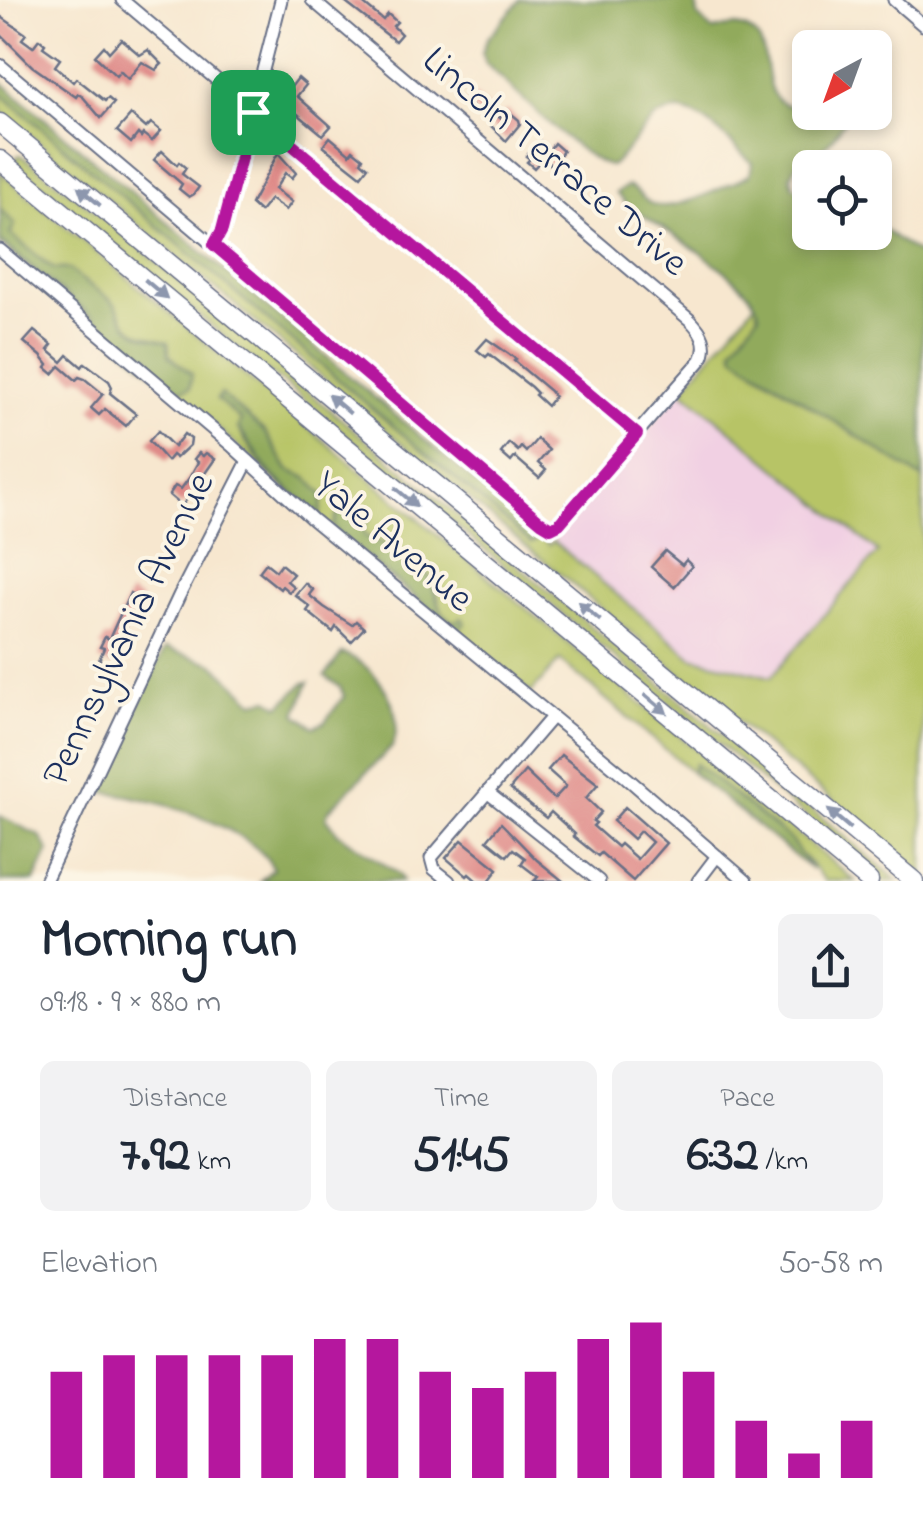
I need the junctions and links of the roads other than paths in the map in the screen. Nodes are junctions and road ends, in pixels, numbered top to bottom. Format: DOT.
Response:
graph roads {
  1 [pos="122,0"];
  2 [pos="280,0"];
  3 [pos="312,0"];
  4 [pos="894,0"];
  5 [pos="923,25"];
  6 [pos="0,65"];
  7 [pos="253,112"];
  8 [pos="0,122"];
  9 [pos="22,141"];
  10 [pos="2,162"];
  11 [pos="214,245"];
  12 [pos="0,250"];
  13 [pos="637,434"];
  14 [pos="248,461"];
  15 [pos="552,717"];
  16 [pos="487,792"];
  17 [pos="716,856"];
  18 [pos="45,881"];
  19 [pos="449,881"];
  20 [pos="599,881"];
  21 [pos="698,881"];
  22 [pos="746,881"];
  23 [pos="869,881"];
  24 [pos="914,881"];
  1 -- 7 [label="street"];
  2 -- 7 [label="street"];
  3 -- 13 [label="street, Lincoln Terrace Drive"];
  4 -- 5 [label="street"];
  6 -- 11 [label="street"];
  7 -- 11 [label="street"];
  7 -- 13 [label="street"];
  8 -- 9 [label="highway"];
  9 -- 10 [label="street"];
  24 -- 9 [label="highway, one-way"];
  10 -- 23 [label="highway, one-way"];
  11 -- 13 [label="street"];
  12 -- 14 [label="street, Yale Avenue"];
  14 -- 15 [label="street, Yale Avenue"];
  14 -- 18 [label="street, Pennsylvania Avenue"];
  15 -- 16 [label="street"];
  15 -- 17 [label="street, Yale Avenue"];
  16 -- 19 [label="street"];
  16 -- 20 [label="street"];
  17 -- 21 [label="street"];
  17 -- 22 [label="street, Yale Avenue"];
}
